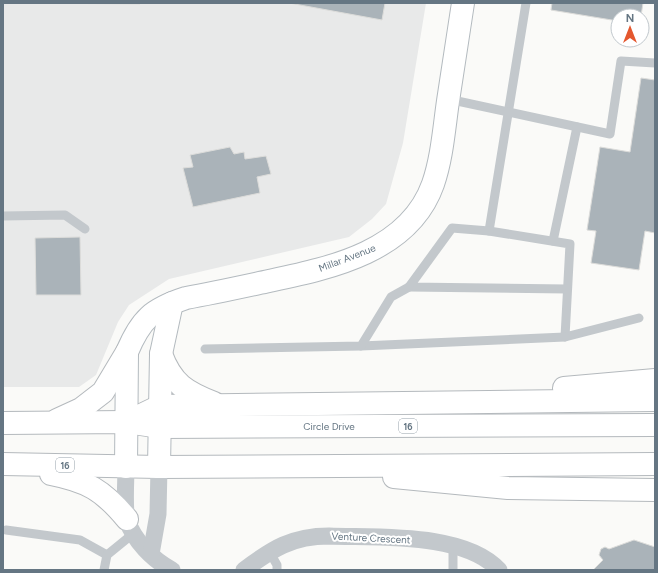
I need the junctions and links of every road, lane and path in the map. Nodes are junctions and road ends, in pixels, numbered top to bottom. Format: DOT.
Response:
graph roads {
  1 [pos="463,3"];
  2 [pos="526,3"];
  3 [pos="655,63"];
  4 [pos="448,99"];
  5 [pos="508,112"];
  6 [pos="577,127"];
  7 [pos="3,216"];
  8 [pos="85,229"];
  9 [pos="489,231"];
  10 [pos="553,241"];
  11 [pos="409,287"];
  12 [pos="567,288"];
  13 [pos="172,303"];
  14 [pos="639,318"];
  15 [pos="565,337"];
  16 [pos="361,346"];
  17 [pos="205,349"];
  18 [pos="127,352"];
  19 [pos="161,354"];
  20 [pos="655,380"];
  21 [pos="655,400"];
  22 [pos="396,403"];
  23 [pos="219,404"];
  24 [pos="160,416"];
  25 [pos="52,422"];
  26 [pos="127,422"];
  27 [pos="3,423"];
  28 [pos="655,425"];
  29 [pos="655,464"];
  30 [pos="3,465"];
  31 [pos="126,467"];
  32 [pos="159,467"];
  33 [pos="289,467"];
  34 [pos="655,490"];
  35 [pos="130,526"];
  36 [pos="6,530"];
  37 [pos="452,545"];
  38 [pos="270,551"];
  39 [pos="151,554"];
  40 [pos="107,555"];
  41 [pos="104,570"];
  42 [pos="172,570"];
  43 [pos="244,570"];
  44 [pos="277,570"];
  45 [pos="453,570"];
  46 [pos="499,570"];
  1 -- 4 [label="main road, Millar Avenue"];
  2 -- 5 [label="lane"];
  3 -- 6 [label="lane"];
  4 -- 5 [label="lane"];
  4 -- 13 [label="main road, Millar Avenue"];
  5 -- 6 [label="lane"];
  5 -- 9 [label="lane"];
  6 -- 10 [label="lane"];
  7 -- 8 [label="lane"];
  9 -- 10 [label="lane"];
  9 -- 11 [label="lane"];
  10 -- 12 [label="lane"];
  11 -- 12 [label="lane"];
  11 -- 16 [label="lane"];
  12 -- 15 [label="lane"];
  13 -- 18 [label="main road, Millar Avenue"];
  13 -- 19 [label="main road"];
  14 -- 15 [label="lane"];
  15 -- 16 [label="lane"];
  16 -- 17 [label="lane"];
  18 -- 25 [label="main road"];
  18 -- 26 [label="main road, Millar Avenue"];
  19 -- 23 [label="main road"];
  19 -- 24 [label="main road"];
  20 -- 22 [label="main road"];
  21 -- 22 [label="main road"];
  22 -- 23 [label="main road"];
  23 -- 24 [label="main road"];
  24 -- 26 [label="main road"];
  24 -- 28 [label="main road, Circle Drive / 16"];
  24 -- 32 [label="main road"];
  25 -- 26 [label="main road"];
  25 -- 27 [label="main road"];
  26 -- 31 [label="main road, Millar Avenue"];
  29 -- 33 [label="main road, 16"];
  30 -- 31 [label="main road, 16"];
  30 -- 35 [label="main road"];
  31 -- 32 [label="main road, 16"];
  31 -- 35 [label="street"];
  32 -- 33 [label="main road, 16"];
  32 -- 39 [label="street"];
  33 -- 34 [label="main road"];
  35 -- 39 [label="street"];
  35 -- 40 [label="lane"];
  36 -- 40 [label="lane"];
  37 -- 38 [label="street, Venture Crescent"];
  37 -- 45 [label="lane"];
  37 -- 46 [label="street, Venture Crescent"];
  38 -- 43 [label="street, Venture Crescent"];
  38 -- 44 [label="lane"];
  39 -- 42 [label="street"];
  40 -- 41 [label="lane"];
}
